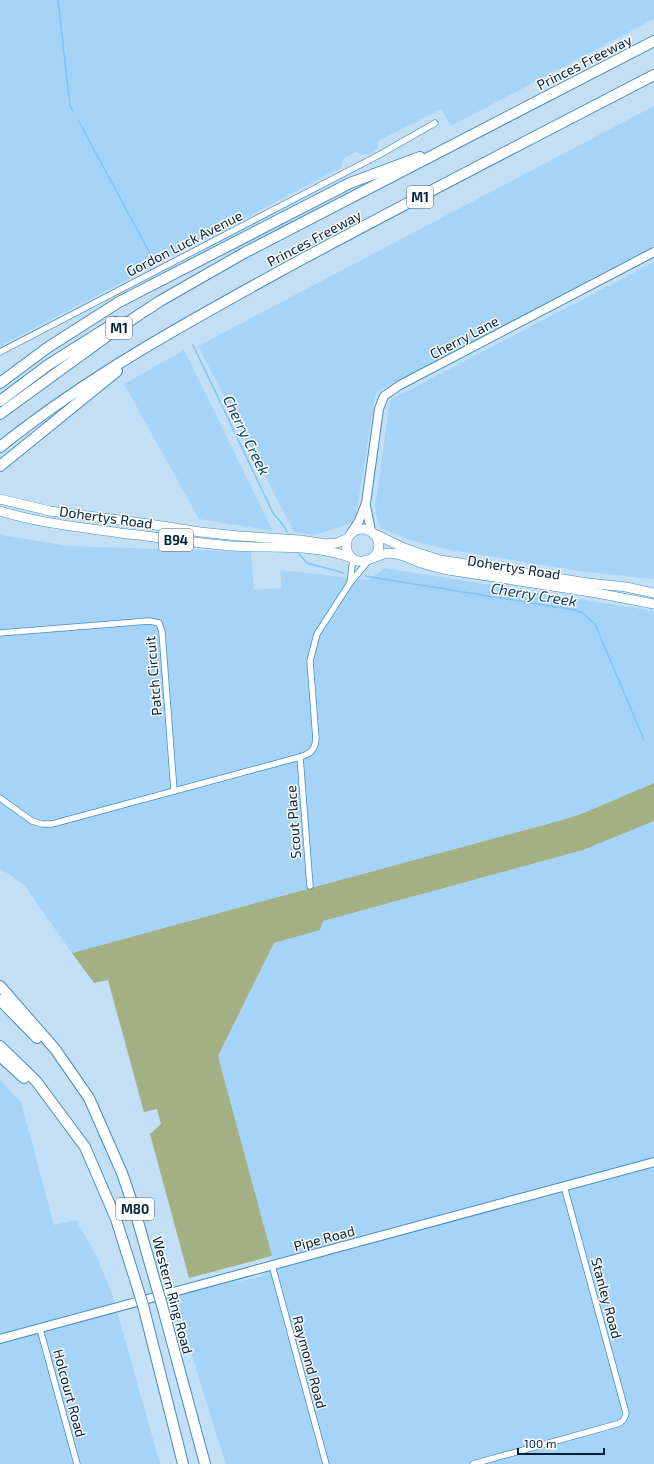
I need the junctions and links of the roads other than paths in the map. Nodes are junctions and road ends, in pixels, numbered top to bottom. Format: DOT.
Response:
graph roads {
  1 [pos="654,41"];
  2 [pos="654,75"];
  3 [pos="435,123"];
  4 [pos="462,141"];
  5 [pos="654,252"];
  6 [pos="244,253"];
  7 [pos="187,322"];
  8 [pos="0,352"];
  9 [pos="0,382"];
  10 [pos="0,401"];
  11 [pos="0,414"];
  12 [pos="0,447"];
  13 [pos="0,466"];
  14 [pos="0,499"];
  15 [pos="366,503"];
  16 [pos="0,511"];
  17 [pos="373,533"];
  18 [pos="350,535"];
  19 [pos="352,558"];
  20 [pos="371,559"];
  21 [pos="350,583"];
  22 [pos="654,593"];
  23 [pos="654,604"];
  24 [pos="0,633"];
  25 [pos="300,757"];
  26 [pos="174,791"];
  27 [pos="0,798"];
  28 [pos="310,886"];
  29 [pos="0,986"];
  30 [pos="0,1000"];
  31 [pos="0,1046"];
  32 [pos="0,1056"];
  33 [pos="105,1136"];
  34 [pos="85,1147"];
  35 [pos="654,1162"];
  36 [pos="564,1186"];
  37 [pos="272,1265"];
  38 [pos="40,1329"];
  39 [pos="0,1340"];
  40 [pos="205,1461"];
  41 [pos="77,1464"];
  42 [pos="183,1464"];
  43 [pos="326,1464"];
  44 [pos="473,1464"];
  1 -- 4 [label="highway, Princes Freeway / M1"];
  2 -- 7 [label="highway, Princes Freeway / M1"];
  3 -- 8 [label="street, Gordon Luck Avenue"];
  4 -- 6 [label="highway, Princes Freeway / M1"];
  4 -- 9 [label="highway, Princes Freeway / M1"];
  5 -- 15 [label="street, Cherry Lane"];
  6 -- 10 [label="highway"];
  6 -- 11 [label="highway, Princes Freeway / M1"];
  7 -- 12 [label="highway, Princes Freeway / M1"];
  7 -- 13 [label="highway"];
  14 -- 18 [label="main road, Dohertys Road / B94"];
  15 -- 17 [label="street, Cherry Lane"];
  15 -- 18 [label="street, Cherry Lane"];
  16 -- 19 [label="main road, Dohertys Road / B94"];
  17 -- 18 [label="main road, B94"];
  17 -- 20 [label="main road"];
  17 -- 22 [label="main road, Dohertys Road"];
  18 -- 19 [label="main road"];
  19 -- 20 [label="main road, B94"];
  19 -- 21 [label="street"];
  20 -- 21 [label="street"];
  20 -- 23 [label="main road, Dohertys Road / B94"];
  21 -- 25 [label="street"];
  24 -- 26 [label="street, Patch Circuit"];
  25 -- 26 [label="street"];
  25 -- 28 [label="street, Scout Place"];
  26 -- 27 [label="street"];
  29 -- 33 [label="highway"];
  30 -- 33 [label="highway"];
  31 -- 34 [label="highway"];
  32 -- 34 [label="highway"];
  33 -- 40 [label="highway, Western Ring Road / M80, bridge"];
  34 -- 42 [label="highway, M80, bridge"];
  35 -- 36 [label="street, Pipe Road"];
  36 -- 37 [label="street, Pipe Road"];
  36 -- 44 [label="street, Stanley Road"];
  37 -- 38 [label="street, Pipe Road"];
  37 -- 43 [label="street, Raymond Road"];
  38 -- 39 [label="street, Pipe Road"];
  38 -- 41 [label="street, Holcourt Road"];
}
